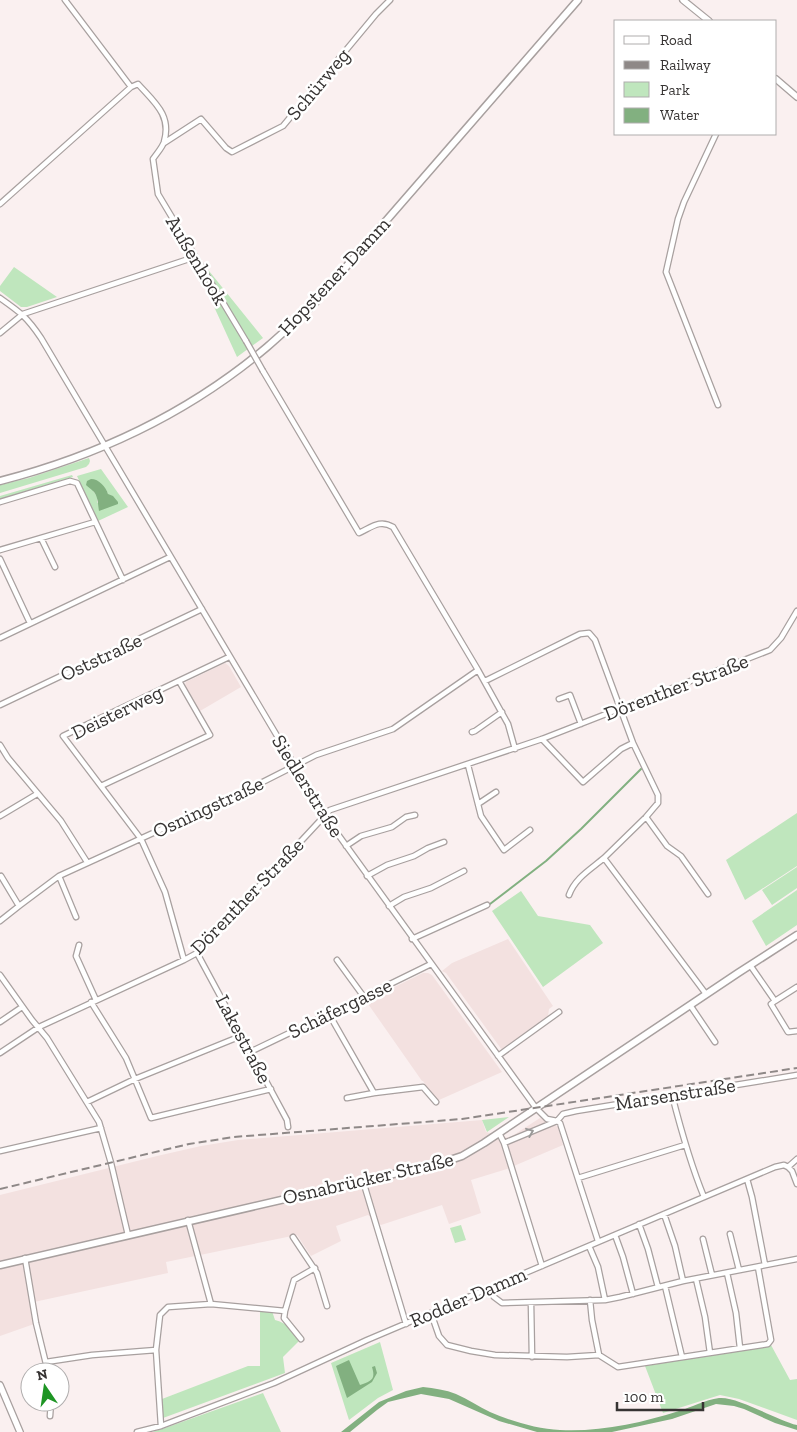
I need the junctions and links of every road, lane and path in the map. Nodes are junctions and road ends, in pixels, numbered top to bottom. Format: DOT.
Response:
graph roads {
  1 [pos="65,0"];
  2 [pos="390,0"];
  3 [pos="578,0"];
  4 [pos="683,0"];
  5 [pos="707,20"];
  6 [pos="777,80"];
  7 [pos="131,87"];
  8 [pos="797,97"];
  9 [pos="716,135"];
  10 [pos="164,143"];
  11 [pos="0,204"];
  12 [pos="195,257"];
  13 [pos="0,298"];
  14 [pos="23,314"];
  15 [pos="0,333"];
  16 [pos="718,405"];
  17 [pos="105,446"];
  18 [pos="0,481"];
  19 [pos="0,502"];
  20 [pos="95,522"];
  21 [pos="41,538"];
  22 [pos="0,550"];
  23 [pos="170,557"];
  24 [pos="0,559"];
  25 [pos="55,567"];
  26 [pos="123,580"];
  27 [pos="202,609"];
  28 [pos="797,612"];
  29 [pos="30,623"];
  30 [pos="0,638"];
  31 [pos="229,657"];
  32 [pos="478,670"];
  33 [pos="179,681"];
  34 [pos="485,681"];
  35 [pos="559,699"];
  36 [pos="0,705"];
  37 [pos="621,708"];
  38 [pos="502,712"];
  39 [pos="581,724"];
  40 [pos="472,732"];
  41 [pos="542,739"];
  42 [pos="633,743"];
  43 [pos="0,745"];
  44 [pos="515,748"];
  45 [pos="468,765"];
  46 [pos="294,766"];
  47 [pos="101,786"];
  48 [pos="496,792"];
  49 [pos="37,794"];
  50 [pos="478,804"];
  51 [pos="415,814"];
  52 [pos="324,815"];
  53 [pos="0,816"];
  54 [pos="646,817"];
  55 [pos="530,830"];
  56 [pos="141,838"];
  57 [pos="444,842"];
  58 [pos="346,846"];
  59 [pos="604,858"];
  60 [pos="87,862"];
  61 [pos="464,871"];
  62 [pos="1,876"];
  63 [pos="59,876"];
  64 [pos="367,876"];
  65 [pos="708,894"];
  66 [pos="569,895"];
  67 [pos="486,905"];
  68 [pos="18,906"];
  69 [pos="389,906"];
  70 [pos="76,916"];
  71 [pos="0,921"];
  72 [pos="797,935"];
  73 [pos="412,939"];
  74 [pos="79,945"];
  75 [pos="198,952"];
  76 [pos="184,960"];
  77 [pos="337,960"];
  78 [pos="431,964"];
  79 [pos="750,966"];
  80 [pos="0,975"];
  81 [pos="2,982"];
  82 [pos="797,987"];
  83 [pos="706,994"];
  84 [pos="364,997"];
  85 [pos="94,1001"];
  86 [pos="775,1002"];
  87 [pos="690,1005"];
  88 [pos="22,1007"];
  89 [pos="559,1012"];
  90 [pos="329,1014"];
  91 [pos="0,1022"];
  92 [pos="38,1027"];
  93 [pos="797,1031"];
  94 [pos="241,1036"];
  95 [pos="715,1042"];
  96 [pos="250,1052"];
  97 [pos="0,1053"];
  98 [pos="498,1056"];
  99 [pos="797,1075"];
  100 [pos="135,1080"];
  101 [pos="271,1089"];
  102 [pos="374,1093"];
  103 [pos="672,1095"];
  104 [pos="348,1098"];
  105 [pos="87,1102"];
  106 [pos="436,1102"];
  107 [pos="536,1108"];
  108 [pos="557,1121"];
  109 [pos="288,1127"];
  110 [pos="101,1128"];
  111 [pos="499,1133"];
  112 [pos="504,1143"];
  113 [pos="685,1145"];
  114 [pos="0,1151"];
  115 [pos="797,1159"];
  116 [pos="788,1166"];
  117 [pos="578,1178"];
  118 [pos="747,1179"];
  119 [pos="362,1181"];
  120 [pos="797,1184"];
  121 [pos="704,1197"];
  122 [pos="664,1214"];
  123 [pos="188,1220"];
  124 [pos="639,1224"];
  125 [pos="128,1234"];
  126 [pos="730,1234"];
  127 [pos="614,1235"];
  128 [pos="293,1237"];
  129 [pos="703,1239"];
  130 [pos="598,1241"];
  131 [pos="589,1246"];
  132 [pos="25,1258"];
  133 [pos="797,1259"];
  134 [pos="0,1264"];
  135 [pos="542,1266"];
  136 [pos="765,1266"];
  137 [pos="758,1267"];
  138 [pos="315,1268"];
  139 [pos="739,1270"];
  140 [pos="727,1272"];
  141 [pos="712,1276"];
  142 [pos="696,1279"];
  143 [pos="683,1281"];
  144 [pos="665,1286"];
  145 [pos="658,1287"];
  146 [pos="488,1288"];
  147 [pos="633,1294"];
  148 [pos="590,1300"];
  149 [pos="605,1300"];
  150 [pos="531,1303"];
  151 [pos="211,1304"];
  152 [pos="327,1306"];
  153 [pos="285,1310"];
  154 [pos="431,1313"];
  155 [pos="406,1324"];
  156 [pos="301,1339"];
  157 [pos="740,1348"];
  158 [pos="156,1350"];
  159 [pos="710,1353"];
  160 [pos="599,1355"];
  161 [pos="532,1357"];
  162 [pos="682,1357"];
  163 [pos="46,1362"];
  164 [pos="0,1385"];
  165 [pos="50,1412"];
  166 [pos="50,1416"];
  167 [pos="161,1426"];
  168 [pos="20,1432"];
  169 [pos="137,1432"];
  1 -- 7 [label="street, Außenhook"];
  2 -- 10 [label="street, Schürweg"];
  3 -- 17 [label="main road, Hopstener Damm"];
  4 -- 5 [label="street"];
  6 -- 8 [label="street"];
  7 -- 10 [label="street, Außenhook"];
  7 -- 11 [label="street"];
  9 -- 16 [label="street"];
  10 -- 12 [label="street, Außenhook"];
  12 -- 14 [label="street"];
  12 -- 32 [label="street, Außenhook, bridge"];
  13 -- 14 [label="street, Siedlerstraße"];
  14 -- 15 [label="street"];
  14 -- 17 [label="street, Siedlerstraße"];
  17 -- 18 [label="main road, Hopstener Damm"];
  17 -- 23 [label="street, Siedlerstraße"];
  19 -- 20 [label="street"];
  20 -- 21 [label="street"];
  20 -- 26 [label="street"];
  21 -- 22 [label="street"];
  21 -- 25 [label="street"];
  23 -- 26 [label="street"];
  23 -- 27 [label="street, Siedlerstraße"];
  24 -- 29 [label="street"];
  26 -- 29 [label="street"];
  27 -- 31 [label="street, Siedlerstraße"];
  27 -- 36 [label="street, Oststraße"];
  28 -- 37 [label="street, Dörenther Straße"];
  29 -- 30 [label="street"];
  31 -- 33 [label="street, Deisterweg"];
  31 -- 46 [label="street, Siedlerstraße"];
  32 -- 34 [label="street"];
  32 -- 46 [label="street, Osningstraße"];
  33 -- 47 [label="street"];
  33 -- 47 [label="street, Deisterweg"];
  34 -- 37 [label="street"];
  34 -- 38 [label="street"];
  35 -- 39 [label="street, Dörenther Straße"];
  37 -- 39 [label="street, Dörenther Straße"];
  37 -- 42 [label="street"];
  38 -- 40 [label="street"];
  38 -- 44 [label="street"];
  39 -- 41 [label="street, Dörenther Straße"];
  41 -- 42 [label="street"];
  41 -- 44 [label="street, Dörenther Straße"];
  42 -- 54 [label="street"];
  43 -- 49 [label="street"];
  44 -- 45 [label="street, Dörenther Straße"];
  45 -- 50 [label="street"];
  45 -- 52 [label="street, Dörenther Straße"];
  46 -- 52 [label="street, Siedlerstraße"];
  46 -- 56 [label="street, Osningstraße"];
  47 -- 56 [label="street, Deisterweg"];
  48 -- 50 [label="street"];
  49 -- 53 [label="street"];
  49 -- 60 [label="street"];
  50 -- 55 [label="street"];
  51 -- 58 [label="street"];
  52 -- 58 [label="street, Siedlerstraße"];
  52 -- 75 [label="street, Dörenther Straße"];
  54 -- 59 [label="street"];
  54 -- 65 [label="street"];
  56 -- 60 [label="street, Osningstraße"];
  56 -- 76 [label="street"];
  57 -- 64 [label="street"];
  58 -- 64 [label="street, Siedlerstraße"];
  59 -- 66 [label="street"];
  59 -- 83 [label="street"];
  60 -- 63 [label="street, Osningstraße"];
  61 -- 69 [label="street"];
  62 -- 68 [label="street"];
  63 -- 68 [label="street, Osningstraße"];
  63 -- 70 [label="street"];
  64 -- 69 [label="street, Siedlerstraße"];
  67 -- 73 [label="street"];
  68 -- 71 [label="street, Osningstraße"];
  69 -- 73 [label="street, Siedlerstraße"];
  72 -- 79 [label="main road, Osnabrücker Straße"];
  73 -- 78 [label="street, Siedlerstraße"];
  74 -- 85 [label="street"];
  75 -- 76 [label="street, Dörenther Straße"];
  75 -- 94 [label="street, Lakestraße"];
  76 -- 85 [label="street, Dörenther Straße"];
  77 -- 84 [label="street"];
  78 -- 84 [label="street, Schäfergasse"];
  78 -- 98 [label="street, Siedlerstraße"];
  79 -- 83 [label="main road, Osnabrücker Straße"];
  79 -- 86 [label="street"];
  80 -- 81 [label="street"];
  81 -- 88 [label="street"];
  82 -- 86 [label="street"];
  83 -- 87 [label="main road, Osnabrücker Straße"];
  84 -- 90 [label="street, Schäfergasse"];
  85 -- 92 [label="street, Dörenther Straße"];
  85 -- 100 [label="street"];
  86 -- 93 [label="street"];
  87 -- 95 [label="street"];
  87 -- 107 [label="main road, Osnabrücker Straße"];
  88 -- 91 [label="street"];
  88 -- 92 [label="street"];
  89 -- 98 [label="street"];
  90 -- 96 [label="street, Schäfergasse"];
  90 -- 102 [label="street"];
  92 -- 97 [label="street, Dörenther Straße"];
  92 -- 105 [label="street"];
  94 -- 96 [label="street, Lakestraße"];
  94 -- 100 [label="street"];
  96 -- 101 [label="street, Lakestraße"];
  98 -- 107 [label="street, Siedlerstraße"];
  99 -- 103 [label="street, Marsenstraße"];
  100 -- 101 [label="street"];
  100 -- 105 [label="street"];
  101 -- 109 [label="street, Lakestraße"];
  102 -- 104 [label="street"];
  102 -- 106 [label="street"];
  103 -- 108 [label="street, Marsenstraße"];
  103 -- 113 [label="street"];
  105 -- 110 [label="street"];
  107 -- 108 [label="street"];
  107 -- 111 [label="main road, Osnabrücker Straße"];
  112 -- 108 [label="street, one-way"];
  108 -- 117 [label="street"];
  110 -- 114 [label="street"];
  110 -- 125 [label="street"];
  111 -- 112 [label="street"];
  111 -- 119 [label="main road, Osnabrücker Straße"];
  112 -- 135 [label="street"];
  113 -- 117 [label="street"];
  113 -- 121 [label="street"];
  115 -- 116 [label="street, Rodder Damm"];
  116 -- 118 [label="street, Rodder Damm"];
  116 -- 120 [label="street"];
  117 -- 130 [label="street"];
  118 -- 121 [label="street, Rodder Damm"];
  118 -- 136 [label="street"];
  119 -- 123 [label="main road, Osnabrücker Straße"];
  119 -- 155 [label="street"];
  121 -- 122 [label="street, Rodder Damm"];
  122 -- 124 [label="street, Rodder Damm"];
  122 -- 143 [label="street"];
  123 -- 125 [label="main road, Osnabrücker Straße"];
  123 -- 151 [label="street"];
  124 -- 127 [label="street, Rodder Damm"];
  124 -- 145 [label="street"];
  125 -- 132 [label="main road, Osnabrücker Straße"];
  126 -- 139 [label="street"];
  127 -- 130 [label="street, Rodder Damm"];
  127 -- 147 [label="street"];
  128 -- 138 [label="street"];
  129 -- 141 [label="street"];
  130 -- 131 [label="street, Rodder Damm"];
  131 -- 135 [label="street, Rodder Damm"];
  131 -- 149 [label="street"];
  132 -- 134 [label="main road, Osnabrücker Straße"];
  132 -- 163 [label="street"];
  133 -- 136 [label="street"];
  135 -- 146 [label="street, Rodder Damm"];
  136 -- 137 [label="street"];
  137 -- 139 [label="street"];
  137 -- 157 [label="street"];
  138 -- 152 [label="street"];
  138 -- 153 [label="street"];
  139 -- 140 [label="street"];
  140 -- 141 [label="street"];
  140 -- 157 [label="street"];
  141 -- 142 [label="street"];
  142 -- 143 [label="street"];
  142 -- 159 [label="street"];
  143 -- 144 [label="street"];
  144 -- 145 [label="street"];
  144 -- 162 [label="street"];
  145 -- 147 [label="street"];
  146 -- 150 [label="street"];
  146 -- 154 [label="street, Rodder Damm"];
  147 -- 149 [label="street"];
  148 -- 149 [label="street"];
  148 -- 150 [label="street"];
  148 -- 160 [label="street"];
  150 -- 161 [label="street"];
  151 -- 153 [label="street"];
  151 -- 158 [label="street"];
  153 -- 156 [label="street"];
  154 -- 155 [label="street, Rodder Damm"];
  154 -- 161 [label="street"];
  155 -- 167 [label="street, Rodder Damm"];
  157 -- 159 [label="street"];
  158 -- 163 [label="street"];
  158 -- 167 [label="street"];
  159 -- 162 [label="street"];
  160 -- 161 [label="street"];
  160 -- 162 [label="street"];
  164 -- 168 [label="street"];
  165 -- 166 [label="street"];
  167 -- 169 [label="street, Rodder Damm"];
}
